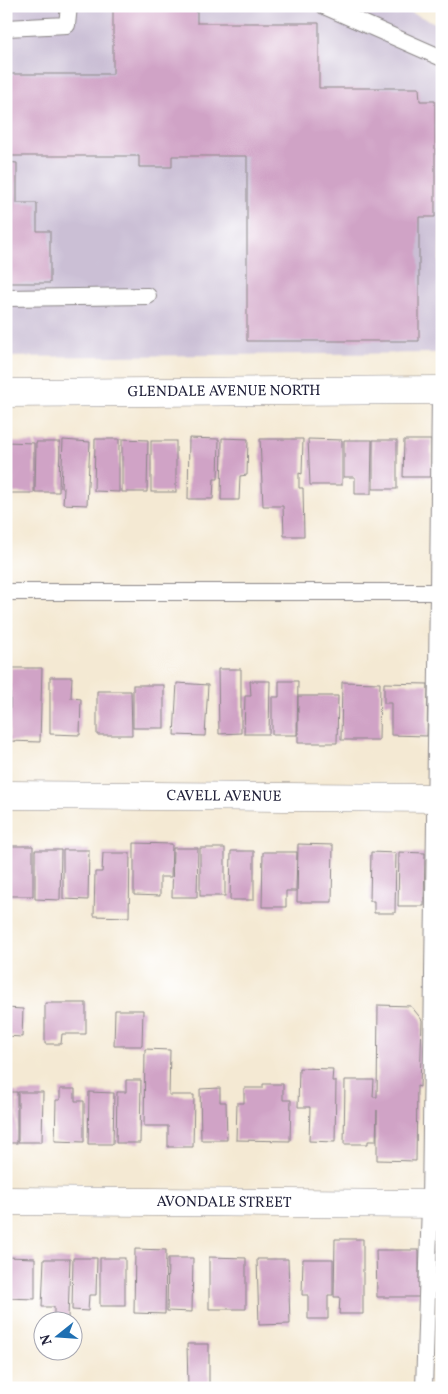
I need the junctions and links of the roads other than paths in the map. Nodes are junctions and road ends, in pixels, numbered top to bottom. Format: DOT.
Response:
graph roads {
  1 [pos="69,6"];
  2 [pos="324,6"];
  3 [pos="6,28"];
  4 [pos="442,58"];
  5 [pos="148,296"];
  6 [pos="6,298"];
  7 [pos="441,390"];
  8 [pos="6,393"];
  9 [pos="6,592"];
  10 [pos="438,592"];
  11 [pos="6,795"];
  12 [pos="438,798"];
  13 [pos="6,1201"];
  14 [pos="436,1204"];
  15 [pos="424,1388"];
  1 -- 3 [label="lane"];
  2 -- 4 [label="lane"];
  5 -- 6 [label="lane"];
  7 -- 8 [label="street, GLENDALE AVENUE NORTH"];
  7 -- 10 [label="lane"];
  9 -- 10 [label="lane"];
  10 -- 12 [label="lane"];
  11 -- 12 [label="street, CAVELL AVENUE"];
  12 -- 14 [label="lane"];
  13 -- 14 [label="street, AVONDALE STREET"];
  14 -- 15 [label="lane"];
}
